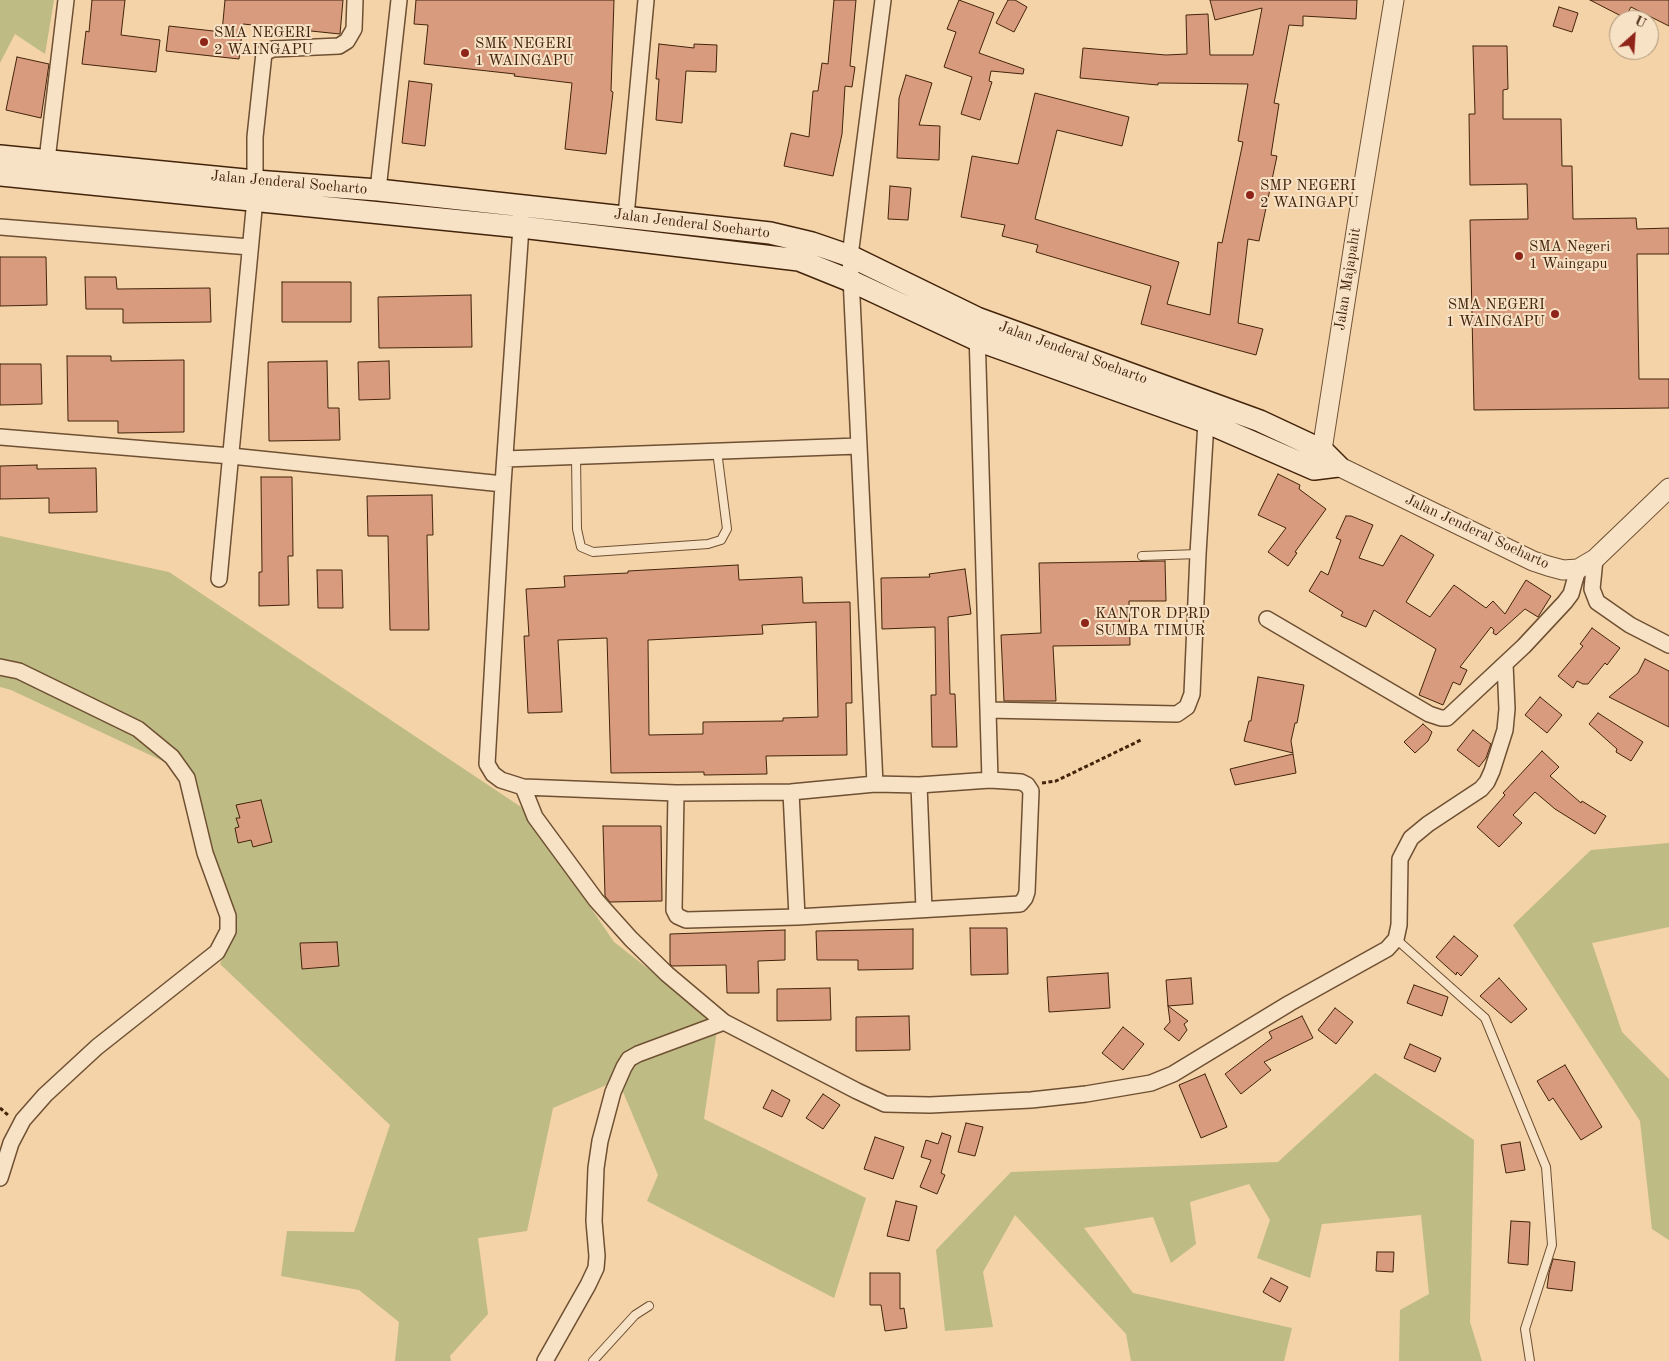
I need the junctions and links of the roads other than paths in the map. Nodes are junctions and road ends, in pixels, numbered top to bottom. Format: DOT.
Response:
graph roads {
  1 [pos="66,0"];
  2 [pos="355,0"];
  3 [pos="399,0"];
  4 [pos="646,0"];
  5 [pos="883,0"];
  6 [pos="1394,0"];
  7 [pos="0,156"];
  8 [pos="48,160"];
  9 [pos="0,175"];
  10 [pos="255,190"];
  11 [pos="378,190"];
  12 [pos="519,205"];
  13 [pos="626,216"];
  14 [pos="0,227"];
  15 [pos="521,227"];
  16 [pos="250,247"];
  17 [pos="850,256"];
  18 [pos="851,281"];
  19 [pos="977,318"];
  20 [pos="977,340"];
  21 [pos="1206,422"];
  22 [pos="0,437"];
  23 [pos="858,446"];
  24 [pos="717,451"];
  25 [pos="231,456"];
  26 [pos="576,457"];
  27 [pos="505,459"];
  28 [pos="1318,460"];
  29 [pos="1338,466"];
  30 [pos="503,484"];
  31 [pos="1669,488"];
  32 [pos="1198,554"];
  33 [pos="1142,556"];
  34 [pos="1595,559"];
  35 [pos="1578,569"];
  36 [pos="219,578"];
  37 [pos="1267,619"];
  38 [pos="1669,645"];
  39 [pos="1505,664"];
  40 [pos="0,667"];
  41 [pos="988,710"];
  42 [pos="990,780"];
  43 [pos="875,784"];
  44 [pos="919,785"];
  45 [pos="523,787"];
  46 [pos="790,792"];
  47 [pos="676,793"];
  48 [pos="924,909"];
  49 [pos="797,917"];
  50 [pos="1396,939"];
  51 [pos="724,1022"];
  52 [pos="0,1178"];
  53 [pos="649,1306"];
  54 [pos="545,1361"];
  55 [pos="593,1361"];
  56 [pos="1530,1361"];
  1 -- 8 [label="street"];
  2 -- 10 [label="street"];
  3 -- 11 [label="street"];
  4 -- 13 [label="street"];
  5 -- 17 [label="street"];
  6 -- 28 [label="street, Jalan Majapahit"];
  7 -- 8 [label="main road, Jalan Jenderal Soeharto"];
  8 -- 10 [label="main road, Jalan Jenderal Soeharto"];
  9 -- 10 [label="main road, Jalan Jenderal Soeharto"];
  10 -- 11 [label="main road, Jalan Jenderal Soeharto"];
  10 -- 15 [label="main road, Jalan Jenderal Soeharto"];
  10 -- 16 [label="street"];
  11 -- 12 [label="main road, Jalan Jenderal Soeharto"];
  12 -- 13 [label="main road, Jalan Jenderal Soeharto"];
  12 -- 15 [label="street"];
  13 -- 17 [label="main road, Jalan Jenderal Soeharto"];
  14 -- 16 [label="street"];
  15 -- 18 [label="main road, Jalan Jenderal Soeharto"];
  15 -- 27 [label="street"];
  16 -- 25 [label="street"];
  17 -- 18 [label="street"];
  17 -- 19 [label="main road, Jalan Jenderal Soeharto"];
  18 -- 20 [label="main road, Jalan Jenderal Soeharto"];
  18 -- 23 [label="street"];
  19 -- 20 [label="street"];
  19 -- 28 [label="main road, Jalan Jenderal Soeharto"];
  20 -- 21 [label="main road, Jalan Jenderal Soeharto"];
  20 -- 41 [label="street"];
  21 -- 28 [label="main road, Jalan Jenderal Soeharto"];
  21 -- 32 [label="street"];
  22 -- 25 [label="street"];
  23 -- 24 [label="street"];
  23 -- 43 [label="street"];
  24 -- 26 [label="street"];
  24 -- 26 [label="lane"];
  25 -- 30 [label="street"];
  25 -- 36 [label="street"];
  26 -- 27 [label="street"];
  27 -- 30 [label="street"];
  28 -- 29 [label="main road, Jalan Jenderal Soeharto"];
  29 -- 35 [label="street, Jalan Jenderal Soeharto"];
  30 -- 45 [label="street"];
  31 -- 34 [label="street"];
  32 -- 33 [label="lane"];
  32 -- 41 [label="street"];
  34 -- 35 [label="street"];
  34 -- 38 [label="street"];
  35 -- 39 [label="street"];
  37 -- 39 [label="street"];
  39 -- 50 [label="street"];
  40 -- 52 [label="street"];
  41 -- 42 [label="street"];
  42 -- 44 [label="street"];
  42 -- 48 [label="street"];
  43 -- 44 [label="street"];
  43 -- 46 [label="street"];
  44 -- 48 [label="street"];
  45 -- 47 [label="street"];
  45 -- 51 [label="street"];
  46 -- 47 [label="street"];
  46 -- 49 [label="street"];
  47 -- 49 [label="street"];
  48 -- 49 [label="street"];
  50 -- 51 [label="street"];
  50 -- 56 [label="lane"];
  51 -- 54 [label="street"];
  53 -- 55 [label="lane"];
}
